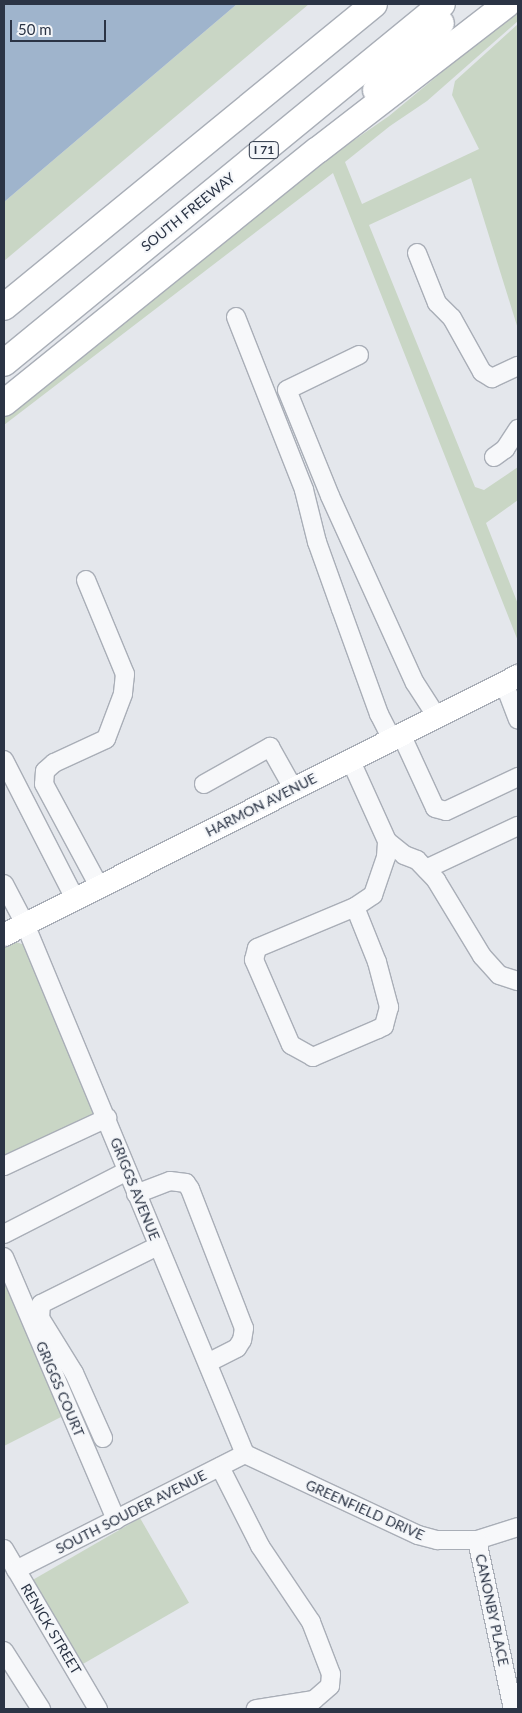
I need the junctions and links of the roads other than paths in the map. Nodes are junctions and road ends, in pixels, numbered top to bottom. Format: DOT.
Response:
graph roads {
  1 [pos="368,4"];
  2 [pos="374,4"];
  3 [pos="442,4"];
  4 [pos="460,4"];
  5 [pos="507,4"];
  6 [pos="330,39"];
  7 [pos="318,150"];
  8 [pos="417,253"];
  9 [pos="4,307"];
  10 [pos="236,317"];
  11 [pos="358,355"];
  12 [pos="4,363"];
  13 [pos="518,366"];
  14 [pos="4,403"];
  15 [pos="518,429"];
  16 [pos="494,457"];
  17 [pos="86,580"];
  18 [pos="511,680"];
  19 [pos="436,717"];
  20 [pos="518,719"];
  21 [pos="397,737"];
  22 [pos="350,759"];
  23 [pos="4,760"];
  24 [pos="518,777"];
  25 [pos="204,784"];
  26 [pos="293,788"];
  27 [pos="518,826"];
  28 [pos="388,841"];
  29 [pos="426,869"];
  30 [pos="4,884"];
  31 [pos="99,886"];
  32 [pos="75,899"];
  33 [pos="355,907"];
  34 [pos="25,924"];
  35 [pos="4,934"];
  36 [pos="518,981"];
  37 [pos="107,1118"];
  38 [pos="4,1166"];
  39 [pos="127,1171"];
  40 [pos="136,1194"];
  41 [pos="4,1234"];
  42 [pos="158,1246"];
  43 [pos="4,1257"];
  44 [pos="209,1362"];
  45 [pos="103,1438"];
  46 [pos="245,1454"];
  47 [pos="220,1467"];
  48 [pos="116,1520"];
  49 [pos="518,1527"];
  50 [pos="477,1540"];
  51 [pos="4,1549"];
  52 [pos="16,1570"];
  53 [pos="4,1651"];
  54 [pos="41,1709"];
  55 [pos="98,1709"];
  56 [pos="256,1709"];
  57 [pos="513,1709"];
  1 -- 6 [label="highway"];
  2 -- 6 [label="highway"];
  3 -- 12 [label="highway, SOUTH FREEWAY / I 71"];
  4 -- 7 [label="highway"];
  5 -- 7 [label="highway"];
  6 -- 9 [label="highway"];
  7 -- 14 [label="highway"];
  8 -- 13 [label="street"];
  10 -- 21 [label="street"];
  11 -- 19 [label="street"];
  15 -- 16 [label="street"];
  17 -- 31 [label="street"];
  18 -- 19 [label="main road, HARMON AVENUE"];
  18 -- 20 [label="street"];
  19 -- 21 [label="main road, HARMON AVENUE"];
  21 -- 22 [label="main road, HARMON AVENUE"];
  21 -- 24 [label="street"];
  22 -- 26 [label="main road, HARMON AVENUE"];
  22 -- 28 [label="street"];
  23 -- 32 [label="street"];
  25 -- 26 [label="street"];
  26 -- 31 [label="main road, HARMON AVENUE"];
  27 -- 29 [label="street"];
  28 -- 29 [label="street"];
  28 -- 33 [label="street"];
  29 -- 36 [label="street"];
  30 -- 34 [label="street, GRIGGS AVENUE"];
  31 -- 32 [label="main road, HARMON AVENUE"];
  32 -- 34 [label="main road, HARMON AVENUE"];
  33 -- 33 [label="street"];
  34 -- 35 [label="main road, HARMON AVENUE"];
  34 -- 37 [label="street, GRIGGS AVENUE"];
  37 -- 38 [label="street"];
  37 -- 39 [label="street, GRIGGS AVENUE"];
  39 -- 40 [label="street, GRIGGS AVENUE"];
  39 -- 41 [label="street"];
  40 -- 42 [label="street, GRIGGS AVENUE"];
  40 -- 44 [label="street"];
  42 -- 44 [label="street, GRIGGS AVENUE"];
  42 -- 45 [label="street"];
  43 -- 48 [label="street, GRIGGS COURT"];
  44 -- 46 [label="street, GRIGGS AVENUE"];
  46 -- 47 [label="street, SOUTH SOUDER AVENUE"];
  46 -- 50 [label="street, GREENFIELD DRIVE"];
  47 -- 48 [label="street, SOUTH SOUDER AVENUE"];
  47 -- 56 [label="street"];
  48 -- 52 [label="street, SOUTH SOUDER AVENUE"];
  49 -- 50 [label="street, GREENFIELD DRIVE"];
  50 -- 57 [label="street, CANONBY PLACE"];
  51 -- 52 [label="street, RENICK STREET"];
  52 -- 55 [label="street, RENICK STREET"];
  53 -- 54 [label="street"];
}
